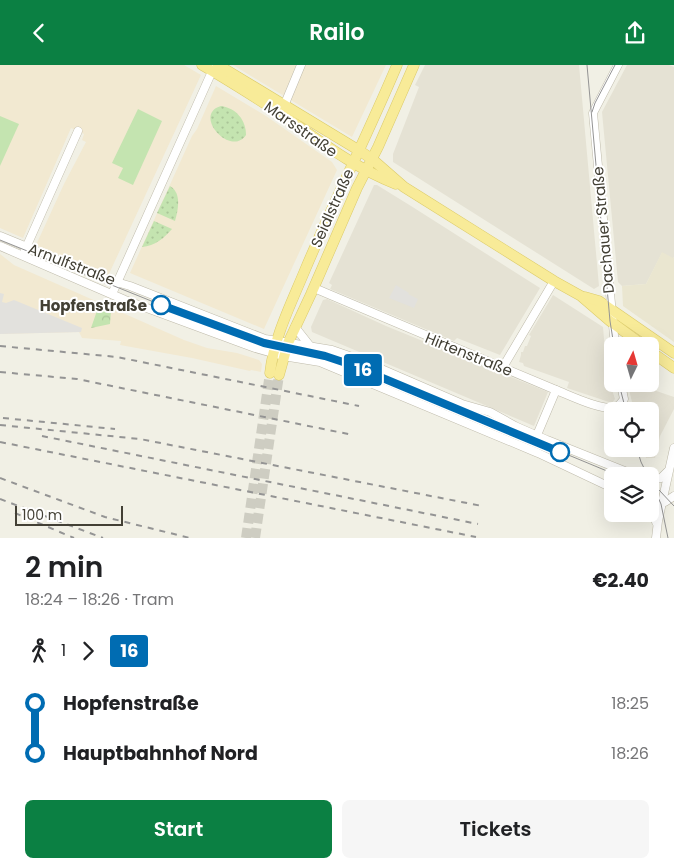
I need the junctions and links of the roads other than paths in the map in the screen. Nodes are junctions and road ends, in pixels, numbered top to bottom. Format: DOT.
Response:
graph roads {
  1 [pos="202,65"];
  2 [pos="301,65"];
  3 [pos="397,65"];
  4 [pos="414,65"];
  5 [pos="618,65"];
  6 [pos="215,67"];
  7 [pos="284,106"];
  8 [pos="78,131"];
  9 [pos="360,151"];
  10 [pos="372,159"];
  11 [pos="353,163"];
  12 [pos="366,170"];
  13 [pos="404,187"];
  14 [pos="0,236"];
  15 [pos="0,246"];
  16 [pos="27,247"];
  17 [pos="22,257"];
  18 [pos="554,281"];
  19 [pos="117,282"];
  20 [pos="314,288"];
  21 [pos="112,294"];
  22 [pos="582,296"];
  23 [pos="610,308"];
  24 [pos="612,323"];
  25 [pos="295,327"];
  26 [pos="614,337"];
  27 [pos="631,337"];
  28 [pos="276,341"];
  29 [pos="288,343"];
  30 [pos="310,347"];
  31 [pos="674,353"];
  32 [pos="272,354"];
  33 [pos="283,356"];
  34 [pos="659,357"];
  35 [pos="503,367"];
  36 [pos="674,368"];
  37 [pos="556,391"];
  38 [pos="623,393"];
  39 [pos="537,435"];
  40 [pos="674,448"];
  41 [pos="672,460"];
  42 [pos="609,467"];
  43 [pos="668,470"];
  44 [pos="659,478"];
  45 [pos="604,484"];
  46 [pos="674,495"];
  47 [pos="661,503"];
  48 [pos="656,522"];
  49 [pos="657,525"];
  50 [pos="656,538"];
  1 -- 6 [label="main road, Marsstraße"];
  2 -- 7 [label="street"];
  3 -- 9 [label="main road, Seidlstraße"];
  4 -- 10 [label="main road, Seidlstraße"];
  5 -- 23 [label="street, Dachauer Straße"];
  6 -- 7 [label="main road, Marsstraße"];
  6 -- 11 [label="main road, Marsstraße"];
  6 -- 19 [label="street"];
  7 -- 9 [label="main road, Marsstraße"];
  8 -- 16 [label="street"];
  9 -- 10 [label="main road, Marsstraße"];
  9 -- 11 [label="main road, Seidlstraße"];
  10 -- 12 [label="main road, Seidlstraße"];
  10 -- 13 [label="main road, Marsstraße"];
  11 -- 12 [label="main road, Marsstraße"];
  11 -- 28 [label="main road, Seidlstraße"];
  12 -- 13 [label="main road, Marsstraße"];
  12 -- 20 [label="main road, Seidlstraße"];
  13 -- 18 [label="main road, Marsstraße"];
  14 -- 16 [label="street, Arnulfstraße"];
  15 -- 17 [label="street, Arnulfstraße"];
  16 -- 17 [label="street"];
  16 -- 19 [label="street, Arnulfstraße"];
  17 -- 21 [label="street, Arnulfstraße"];
  18 -- 22 [label="main road, Marsstraße"];
  18 -- 35 [label="street"];
  19 -- 21 [label="street"];
  19 -- 28 [label="street, Arnulfstraße"];
  20 -- 25 [label="main road, Seidlstraße"];
  20 -- 35 [label="street, Hirtenstraße"];
  21 -- 32 [label="street, Arnulfstraße"];
  22 -- 23 [label="main road, Marsstraße"];
  22 -- 24 [label="main road, Marsstraße"];
  23 -- 24 [label="street, Dachauer Straße"];
  23 -- 31 [label="main road, Marsstraße"];
  24 -- 26 [label="street, Dachauer Straße"];
  24 -- 27 [label="main road, Marsstraße"];
  25 -- 29 [label="main road, Seidlstraße"];
  25 -- 30 [label="street"];
  28 -- 29 [label="street, Arnulfstraße"];
  28 -- 32 [label="main road, Seidlstraße"];
  29 -- 30 [label="street, Arnulfstraße"];
  29 -- 33 [label="main road, Seidlstraße"];
  30 -- 39 [label="street, Arnulfstraße"];
  32 -- 33 [label="street, Arnulfstraße"];
  32 -- 33 [label="main road, Seidlstraße"];
  33 -- 45 [label="street, Arnulfstraße"];
  34 -- 36 [label="main road"];
  35 -- 37 [label="street, Hirtenstraße"];
  37 -- 38 [label="street, Hirtenstraße"];
  37 -- 39 [label="street"];
  39 -- 42 [label="street, Arnulfstraße"];
  40 -- 41 [label="street"];
  41 -- 43 [label="street"];
  43 -- 44 [label="street"];
  43 -- 47 [label="street"];
  46 -- 47 [label="street"];
  47 -- 49 [label="street"];
  48 -- 49 [label="street"];
  49 -- 50 [label="street"];
}
